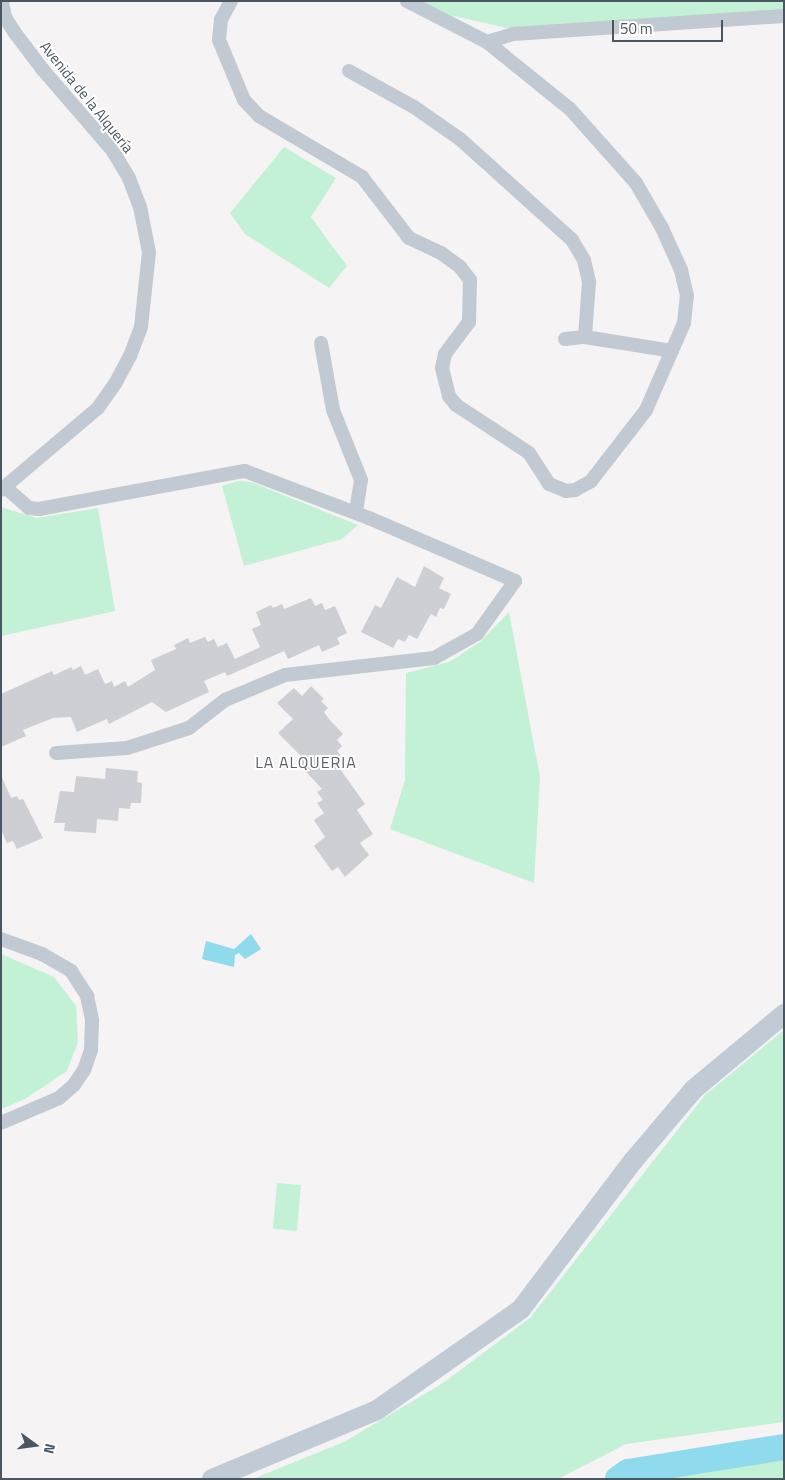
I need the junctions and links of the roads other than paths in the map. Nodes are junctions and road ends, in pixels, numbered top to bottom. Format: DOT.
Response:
graph roads {
  1 [pos="2,1"];
  2 [pos="231,1"];
  3 [pos="406,1"];
  4 [pos="784,16"];
  5 [pos="487,42"];
  6 [pos="349,71"];
  7 [pos="585,338"];
  8 [pos="565,339"];
  9 [pos="321,343"];
  10 [pos="672,351"];
  11 [pos="3,488"];
  12 [pos="356,513"];
  13 [pos="56,753"];
  14 [pos="1,938"];
  15 [pos="784,1014"];
  16 [pos="1,1123"];
  17 [pos="212,1479"];
  1 -- 11 [label="street, Avenida de la Alquería"];
  2 -- 10 [label="street"];
  3 -- 5 [label="street"];
  4 -- 5 [label="street"];
  5 -- 10 [label="street"];
  6 -- 7 [label="street"];
  7 -- 8 [label="street"];
  7 -- 10 [label="street"];
  9 -- 12 [label="street"];
  11 -- 12 [label="street"];
  12 -- 13 [label="street"];
  14 -- 16 [label="street"];
  15 -- 17 [label="main road"];
}
